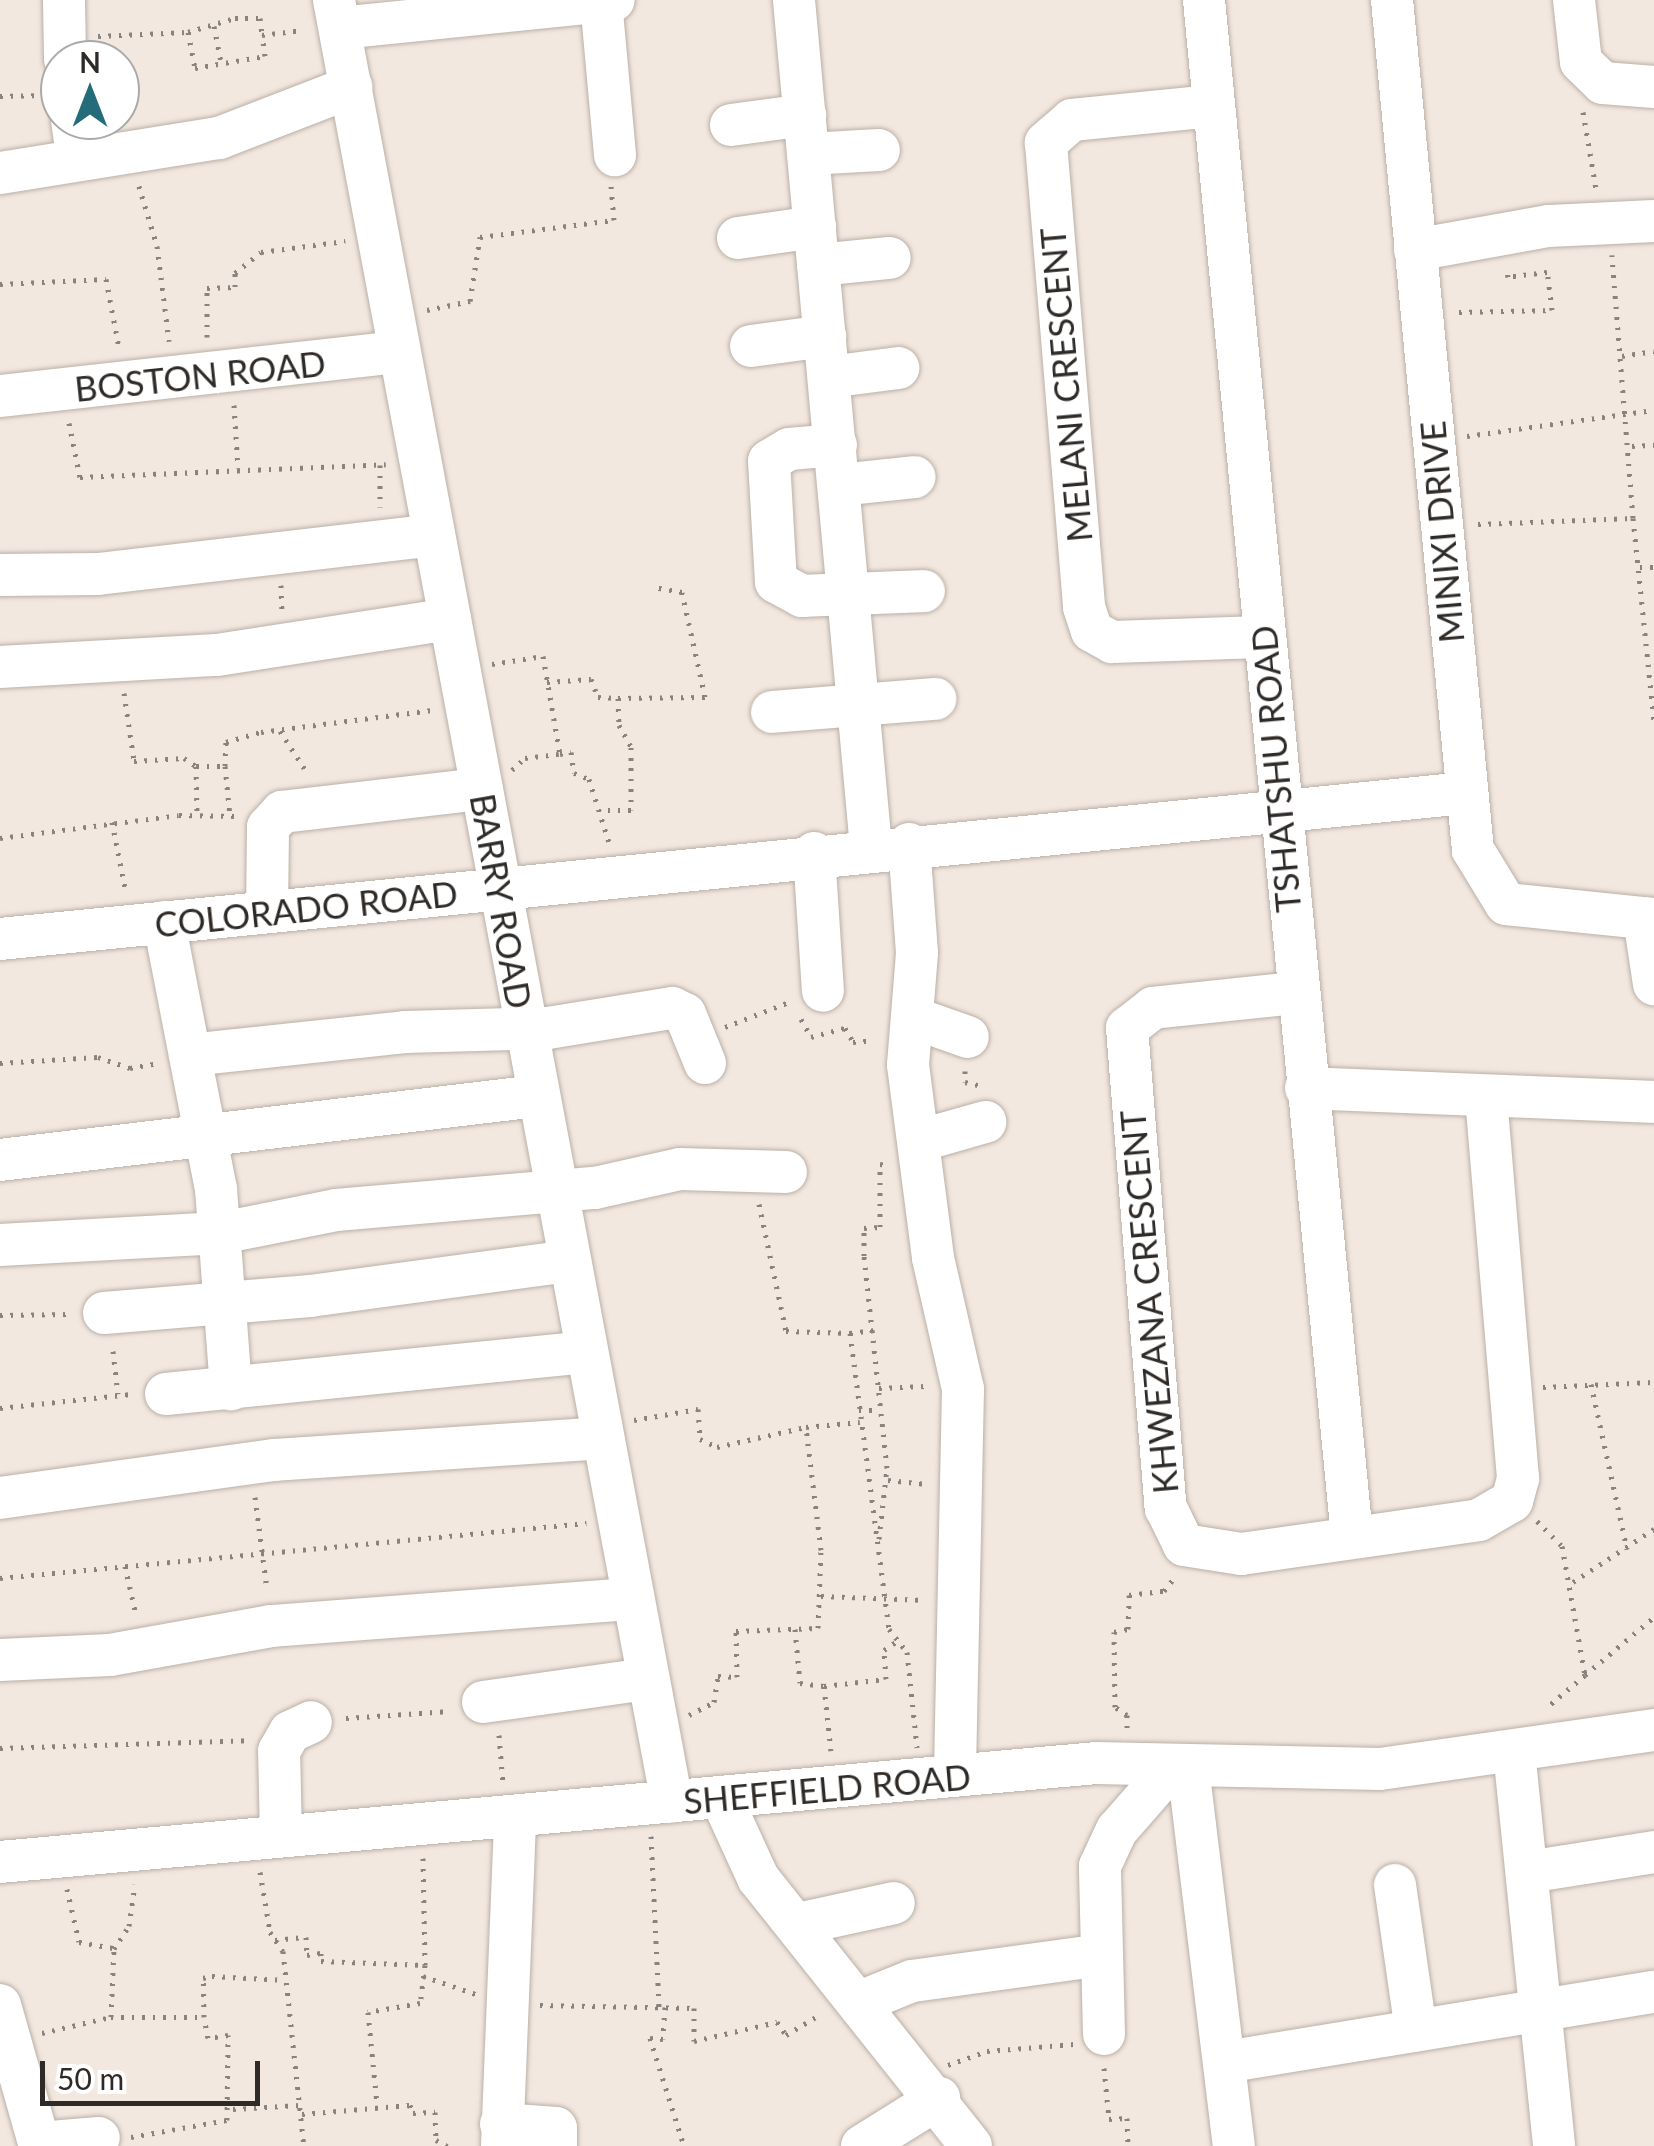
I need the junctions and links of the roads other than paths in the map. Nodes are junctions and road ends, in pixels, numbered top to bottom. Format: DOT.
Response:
graph roads {
  1 [pos="614,0"];
  2 [pos="794,0"];
  3 [pos="1204,0"];
  4 [pos="1392,0"];
  5 [pos="1574,0"];
  6 [pos="601,1"];
  7 [pos="337,14"];
  8 [pos="351,87"];
  9 [pos="1654,87"];
  10 [pos="1212,106"];
  11 [pos="730,126"];
  12 [pos="806,134"];
  13 [pos="68,140"];
  14 [pos="92,140"];
  15 [pos="879,150"];
  16 [pos="615,155"];
  17 [pos="0,173"];
  18 [pos="1654,221"];
  19 [pos="738,238"];
  20 [pos="816,246"];
  21 [pos="1415,250"];
  22 [pos="890,258"];
  23 [pos="396,334"];
  24 [pos="751,346"];
  25 [pos="827,356"];
  26 [pos="898,368"];
  27 [pos="0,396"];
  28 [pos="838,465"];
  29 [pos="915,477"];
  30 [pos="434,535"];
  31 [pos="0,575"];
  32 [pos="924,591"];
  33 [pos="848,594"];
  34 [pos="450,620"];
  35 [pos="1262,636"];
  36 [pos="0,667"];
  37 [pos="935,699"];
  38 [pos="860,705"];
  39 [pos="772,712"];
  40 [pos="481,782"];
  41 [pos="1466,793"];
  42 [pos="1279,813"];
  43 [pos="890,845"];
  44 [pos="814,853"];
  45 [pos="500,889"];
  46 [pos="267,912"];
  47 [pos="1649,918"];
  48 [pos="149,924"];
  49 [pos="0,939"];
  50 [pos="1654,984"];
  51 [pos="824,991"];
  52 [pos="1296,993"];
  53 [pos="524,1028"];
  54 [pos="910,1029"];
  55 [pos="968,1037"];
  56 [pos="700,1050"];
  57 [pos="190,1055"];
  58 [pos="1306,1088"];
  59 [pos="537,1096"];
  60 [pos="1486,1097"];
  61 [pos="1654,1102"];
  62 [pos="984,1122"];
  63 [pos="207,1135"];
  64 [pos="923,1150"];
  65 [pos="0,1160"];
  66 [pos="770,1172"];
  67 [pos="554,1186"];
  68 [pos="222,1233"];
  69 [pos="0,1245"];
  70 [pos="569,1261"];
  71 [pos="226,1302"];
  72 [pos="104,1314"];
  73 [pos="586,1352"];
  74 [pos="231,1389"];
  75 [pos="166,1394"];
  76 [pos="601,1432"];
  77 [pos="0,1498"];
  78 [pos="1352,1537"];
  79 [pos="632,1599"];
  80 [pos="0,1660"];
  81 [pos="650,1700"];
  82 [pos="483,1702"];
  83 [pos="311,1722"];
  84 [pos="1654,1730"];
  85 [pos="1514,1751"];
  86 [pos="1180,1767"];
  87 [pos="937,1778"];
  88 [pos="721,1797"];
  89 [pos="660,1802"];
  90 [pos="511,1816"];
  91 [pos="269,1838"];
  92 [pos="1654,1852"];
  93 [pos="0,1862"];
  94 [pos="1528,1872"];
  95 [pos="1395,1885"];
  96 [pos="894,1903"];
  97 [pos="798,1924"];
  98 [pos="1100,1954"];
  99 [pos="1654,1992"];
  100 [pos="856,1997"];
  101 [pos="1541,2010"];
  102 [pos="7,2022"];
  103 [pos="1416,2030"];
  104 [pos="1104,2034"];
  105 [pos="1225,2062"];
  106 [pos="933,2091"];
  107 [pos="502,2135"];
  108 [pos="100,2138"];
  109 [pos="40,2144"];
  110 [pos="556,2146"];
  111 [pos="862,2146"];
  112 [pos="971,2146"];
  113 [pos="1234,2146"];
  114 [pos="1554,2146"];
  1 -- 6 [label="street"];
  2 -- 12 [label="street"];
  3 -- 10 [label="street, TSHATSHU ROAD"];
  4 -- 21 [label="street, MINIXI DRIVE"];
  5 -- 9 [label="street"];
  6 -- 7 [label="street"];
  6 -- 16 [label="street"];
  7 -- 8 [label="street, BARRY ROAD"];
  8 -- 14 [label="street"];
  8 -- 23 [label="street, BARRY ROAD"];
  10 -- 35 [label="street, TSHATSHU ROAD"];
  10 -- 35 [label="street, MELANI CRESCENT"];
  11 -- 12 [label="street"];
  12 -- 15 [label="street"];
  12 -- 20 [label="street"];
  13 -- 17 [label="street"];
  18 -- 21 [label="street"];
  19 -- 20 [label="street"];
  20 -- 22 [label="street"];
  20 -- 25 [label="street"];
  21 -- 41 [label="street, MINIXI DRIVE"];
  23 -- 27 [label="street, BOSTON ROAD"];
  23 -- 30 [label="street, BARRY ROAD"];
  24 -- 25 [label="street"];
  25 -- 26 [label="street"];
  25 -- 28 [label="street"];
  28 -- 29 [label="street"];
  28 -- 33 [label="street"];
  28 -- 33 [label="street"];
  30 -- 31 [label="street"];
  30 -- 34 [label="street, BARRY ROAD"];
  32 -- 33 [label="street"];
  33 -- 38 [label="street"];
  34 -- 36 [label="street"];
  34 -- 40 [label="street, BARRY ROAD"];
  35 -- 42 [label="street, TSHATSHU ROAD"];
  37 -- 38 [label="street"];
  38 -- 39 [label="street"];
  38 -- 43 [label="street"];
  40 -- 45 [label="street, BARRY ROAD"];
  40 -- 46 [label="street"];
  41 -- 42 [label="street, COLORADO ROAD"];
  41 -- 47 [label="street, MINIXI DRIVE"];
  42 -- 43 [label="street, COLORADO ROAD"];
  42 -- 52 [label="street, TSHATSHU ROAD"];
  43 -- 44 [label="street, COLORADO ROAD"];
  43 -- 54 [label="street"];
  44 -- 45 [label="street, COLORADO ROAD"];
  44 -- 51 [label="street"];
  45 -- 46 [label="street, COLORADO ROAD"];
  45 -- 53 [label="street, BARRY ROAD"];
  46 -- 48 [label="street, COLORADO ROAD"];
  47 -- 50 [label="street"];
  48 -- 49 [label="street, COLORADO ROAD"];
  48 -- 57 [label="street"];
  52 -- 58 [label="street, TSHATSHU ROAD"];
  52 -- 78 [label="street, KHWEZANA CRESCENT"];
  53 -- 56 [label="street"];
  53 -- 57 [label="street"];
  53 -- 59 [label="street, BARRY ROAD"];
  54 -- 55 [label="street"];
  54 -- 64 [label="street"];
  57 -- 63 [label="street"];
  58 -- 60 [label="street"];
  58 -- 78 [label="street, TSHATSHU ROAD"];
  59 -- 63 [label="street"];
  59 -- 67 [label="street, BARRY ROAD"];
  60 -- 61 [label="street"];
  60 -- 78 [label="street, KHWEZANA CRESCENT"];
  62 -- 64 [label="street"];
  63 -- 65 [label="street"];
  63 -- 68 [label="street"];
  64 -- 87 [label="street"];
  66 -- 67 [label="street"];
  67 -- 68 [label="street"];
  67 -- 70 [label="street, BARRY ROAD"];
  68 -- 69 [label="street"];
  68 -- 71 [label="street"];
  70 -- 71 [label="street"];
  70 -- 73 [label="street, BARRY ROAD"];
  71 -- 72 [label="street"];
  71 -- 74 [label="street"];
  73 -- 74 [label="street"];
  73 -- 76 [label="street, BARRY ROAD"];
  74 -- 75 [label="street"];
  76 -- 77 [label="street"];
  76 -- 79 [label="street, BARRY ROAD"];
  79 -- 80 [label="street"];
  79 -- 81 [label="street, BARRY ROAD"];
  81 -- 82 [label="street"];
  81 -- 89 [label="street, BARRY ROAD"];
  83 -- 91 [label="street"];
  84 -- 85 [label="street, SHEFFIELD ROAD"];
  85 -- 86 [label="street, SHEFFIELD ROAD"];
  85 -- 94 [label="street"];
  86 -- 87 [label="street, SHEFFIELD ROAD"];
  86 -- 98 [label="street"];
  86 -- 105 [label="street"];
  87 -- 88 [label="street, SHEFFIELD ROAD"];
  88 -- 89 [label="street, SHEFFIELD ROAD"];
  88 -- 97 [label="street"];
  89 -- 90 [label="street, SHEFFIELD ROAD"];
  90 -- 91 [label="street, SHEFFIELD ROAD"];
  90 -- 107 [label="street"];
  91 -- 93 [label="street, SHEFFIELD ROAD"];
  92 -- 94 [label="street"];
  94 -- 101 [label="street"];
  95 -- 103 [label="street"];
  96 -- 97 [label="street"];
  97 -- 100 [label="street"];
  98 -- 100 [label="street"];
  98 -- 104 [label="street"];
  99 -- 101 [label="street"];
  100 -- 106 [label="street"];
  101 -- 103 [label="street"];
  101 -- 114 [label="street"];
  102 -- 109 [label="street"];
  103 -- 105 [label="street"];
  105 -- 113 [label="street"];
  106 -- 111 [label="street"];
  106 -- 112 [label="street"];
  107 -- 110 [label="street"];
  108 -- 109 [label="street"];
}
